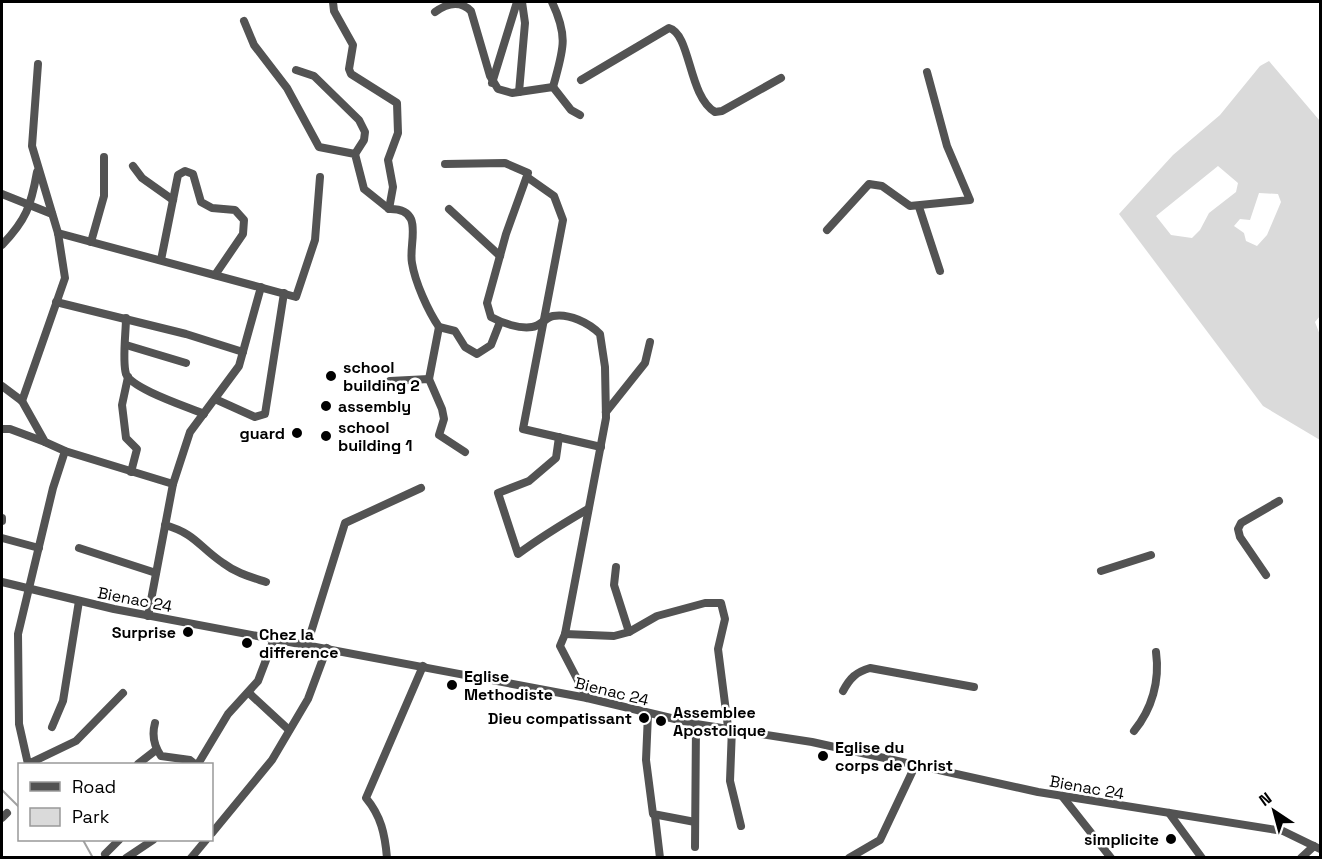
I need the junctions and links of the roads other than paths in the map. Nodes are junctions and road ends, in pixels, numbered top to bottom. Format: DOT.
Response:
graph roads {
  1 [pos="333,2"];
  2 [pos="517,2"];
  3 [pos="522,2"];
  4 [pos="552,2"];
  5 [pos="435,12"];
  6 [pos="244,21"];
  7 [pos="38,64"];
  8 [pos="296,70"];
  9 [pos="927,72"];
  10 [pos="781,78"];
  11 [pos="581,80"];
  12 [pos="492,84"];
  13 [pos="553,87"];
  14 [pos="519,92"];
  15 [pos="580,115"];
  16 [pos="355,154"];
  17 [pos="104,157"];
  18 [pos="445,164"];
  19 [pos="133,166"];
  20 [pos="37,171"];
  21 [pos="320,177"];
  22 [pos="527,177"];
  23 [pos="2,194"];
  24 [pos="173,200"];
  25 [pos="31,206"];
  26 [pos="919,207"];
  27 [pos="389,209"];
  28 [pos="448,209"];
  29 [pos="52,214"];
  30 [pos="827,230"];
  31 [pos="58,232"];
  32 [pos="91,242"];
  33 [pos="2,245"];
  34 [pos="500,256"];
  35 [pos="160,260"];
  36 [pos="940,271"];
  37 [pos="215,275"];
  38 [pos="261,287"];
  39 [pos="284,293"];
  40 [pos="56,302"];
  41 [pos="126,318"];
  42 [pos="500,322"];
  43 [pos="542,322"];
  44 [pos="439,327"];
  45 [pos="650,342"];
  46 [pos="126,345"];
  47 [pos="243,352"];
  48 [pos="186,363"];
  49 [pos="128,377"];
  50 [pos="429,379"];
  51 [pos="390,381"];
  52 [pos="2,386"];
  53 [pos="215,399"];
  54 [pos="21,401"];
  55 [pos="606,412"];
  56 [pos="204,414"];
  57 [pos="2,429"];
  58 [pos="559,437"];
  59 [pos="45,442"];
  60 [pos="601,447"];
  61 [pos="64,451"];
  62 [pos="465,452"];
  63 [pos="131,472"];
  64 [pos="173,484"];
  65 [pos="421,488"];
  66 [pos="1278,501"];
  67 [pos="588,509"];
  68 [pos="165,525"];
  69 [pos="2,538"];
  70 [pos="39,548"];
  71 [pos="79,548"];
  72 [pos="1151,555"];
  73 [pos="616,567"];
  74 [pos="1101,571"];
  75 [pos="156,573"];
  76 [pos="1266,575"];
  77 [pos="2,582"];
  78 [pos="266,582"];
  79 [pos="29,590"];
  80 [pos="79,601"];
  81 [pos="148,616"];
  82 [pos="629,632"];
  83 [pos="565,634"];
  84 [pos="274,639"];
  85 [pos="308,645"];
  86 [pos="327,648"];
  87 [pos="1156,652"];
  88 [pos="423,666"];
  89 [pos="974,687"];
  90 [pos="843,691"];
  91 [pos="123,693"];
  92 [pos="249,693"];
  93 [pos="587,698"];
  94 [pos="648,714"];
  95 [pos="155,723"];
  96 [pos="696,724"];
  97 [pos="52,727"];
  98 [pos="730,728"];
  99 [pos="289,730"];
  100 [pos="1134,730"];
  101 [pos="156,750"];
  102 [pos="28,763"];
  103 [pos="30,763"];
  104 [pos="140,763"];
  105 [pos="194,763"];
  106 [pos="198,763"];
  107 [pos="915,766"];
  108 [pos="1062,796"];
  109 [pos="1169,813"];
  110 [pos="655,816"];
  111 [pos="695,822"];
  112 [pos="741,826"];
  113 [pos="213,832"];
  114 [pos="118,841"];
  115 [pos="152,841"];
  116 [pos="205,841"];
  117 [pos="695,847"];
  118 [pos="1317,847"];
  119 [pos="105,854"];
  120 [pos="126,858"];
  121 [pos="191,858"];
  122 [pos="387,858"];
  123 [pos="660,858"];
  124 [pos="849,858"];
  125 [pos="1111,858"];
  126 [pos="1202,858"];
  127 [pos="1301,858"];
  1 -- 27 [label="street"];
  2 -- 12 [label="street"];
  3 -- 14 [label="street"];
  4 -- 13 [label="street"];
  5 -- 12 [label="street"];
  6 -- 16 [label="street"];
  7 -- 20 [label="street"];
  8 -- 16 [label="street"];
  9 -- 26 [label="street"];
  10 -- 11 [label="street"];
  12 -- 14 [label="street"];
  13 -- 14 [label="street"];
  13 -- 15 [label="street"];
  16 -- 27 [label="street"];
  17 -- 32 [label="street"];
  18 -- 22 [label="street"];
  19 -- 24 [label="street"];
  20 -- 25 [label="street"];
  20 -- 29 [label="street"];
  21 -- 39 [label="street"];
  22 -- 34 [label="street"];
  22 -- 43 [label="street"];
  23 -- 25 [label="street"];
  24 -- 35 [label="street"];
  24 -- 37 [label="street"];
  25 -- 29 [label="street"];
  25 -- 33 [label="street"];
  26 -- 30 [label="street"];
  26 -- 36 [label="street"];
  27 -- 44 [label="street"];
  28 -- 34 [label="street"];
  29 -- 31 [label="street"];
  31 -- 32 [label="street"];
  31 -- 40 [label="street"];
  32 -- 35 [label="street"];
  34 -- 42 [label="street"];
  35 -- 37 [label="street"];
  37 -- 38 [label="street"];
  38 -- 39 [label="street"];
  38 -- 47 [label="street"];
  39 -- 53 [label="street"];
  40 -- 41 [label="street"];
  40 -- 54 [label="street"];
  41 -- 46 [label="street"];
  41 -- 47 [label="street"];
  42 -- 43 [label="street"];
  42 -- 44 [label="street"];
  43 -- 55 [label="street"];
  43 -- 58 [label="street"];
  44 -- 50 [label="street"];
  45 -- 55 [label="street"];
  46 -- 48 [label="street"];
  46 -- 49 [label="street"];
  47 -- 53 [label="street"];
  49 -- 56 [label="street"];
  49 -- 63 [label="street"];
  50 -- 51 [label="street"];
  50 -- 62 [label="street"];
  52 -- 54 [label="street"];
  53 -- 56 [label="street"];
  54 -- 59 [label="street"];
  55 -- 60 [label="street"];
  56 -- 64 [label="street"];
  57 -- 59 [label="street"];
  58 -- 60 [label="street"];
  58 -- 67 [label="street"];
  59 -- 61 [label="street"];
  60 -- 67 [label="street"];
  61 -- 63 [label="street"];
  61 -- 70 [label="street"];
  63 -- 64 [label="street"];
  64 -- 68 [label="street"];
  65 -- 85 [label="street"];
  66 -- 76 [label="street"];
  67 -- 83 [label="street"];
  68 -- 75 [label="street"];
  68 -- 78 [label="street"];
  69 -- 70 [label="street"];
  70 -- 79 [label="street"];
  71 -- 75 [label="street"];
  72 -- 74 [label="street"];
  73 -- 82 [label="street"];
  75 -- 81 [label="street"];
  77 -- 79 [label="street, Bienac 24"];
  79 -- 80 [label="street, Bienac 24"];
  79 -- 102 [label="street"];
  80 -- 81 [label="street, Bienac 24"];
  80 -- 97 [label="street"];
  81 -- 84 [label="street, Bienac 24"];
  82 -- 83 [label="street"];
  82 -- 98 [label="street"];
  83 -- 93 [label="street"];
  84 -- 85 [label="street, Bienac 24"];
  84 -- 92 [label="street"];
  85 -- 86 [label="street, Bienac 24"];
  86 -- 88 [label="street, Bienac 24"];
  86 -- 99 [label="street"];
  87 -- 100 [label="street"];
  88 -- 93 [label="street, Bienac 24"];
  88 -- 122 [label="street"];
  89 -- 90 [label="street"];
  91 -- 103 [label="street"];
  92 -- 99 [label="street"];
  92 -- 106 [label="street"];
  93 -- 94 [label="street, Bienac 24"];
  94 -- 96 [label="street, Bienac 24"];
  94 -- 110 [label="street"];
  95 -- 101 [label="street"];
  96 -- 98 [label="street, Bienac 24"];
  96 -- 111 [label="street"];
  98 -- 107 [label="street, Bienac 24"];
  98 -- 112 [label="street"];
  99 -- 113 [label="street"];
  101 -- 104 [label="street"];
  101 -- 105 [label="street"];
  107 -- 108 [label="street, Bienac 24"];
  107 -- 124 [label="street"];
  108 -- 109 [label="street, Bienac 24"];
  108 -- 125 [label="street"];
  109 -- 118 [label="street, Bienac 24"];
  109 -- 126 [label="street"];
  110 -- 111 [label="street"];
  110 -- 123 [label="street"];
  111 -- 117 [label="street"];
  114 -- 119 [label="street"];
  115 -- 120 [label="street"];
  116 -- 121 [label="street"];
  118 -- 127 [label="street"];
}
